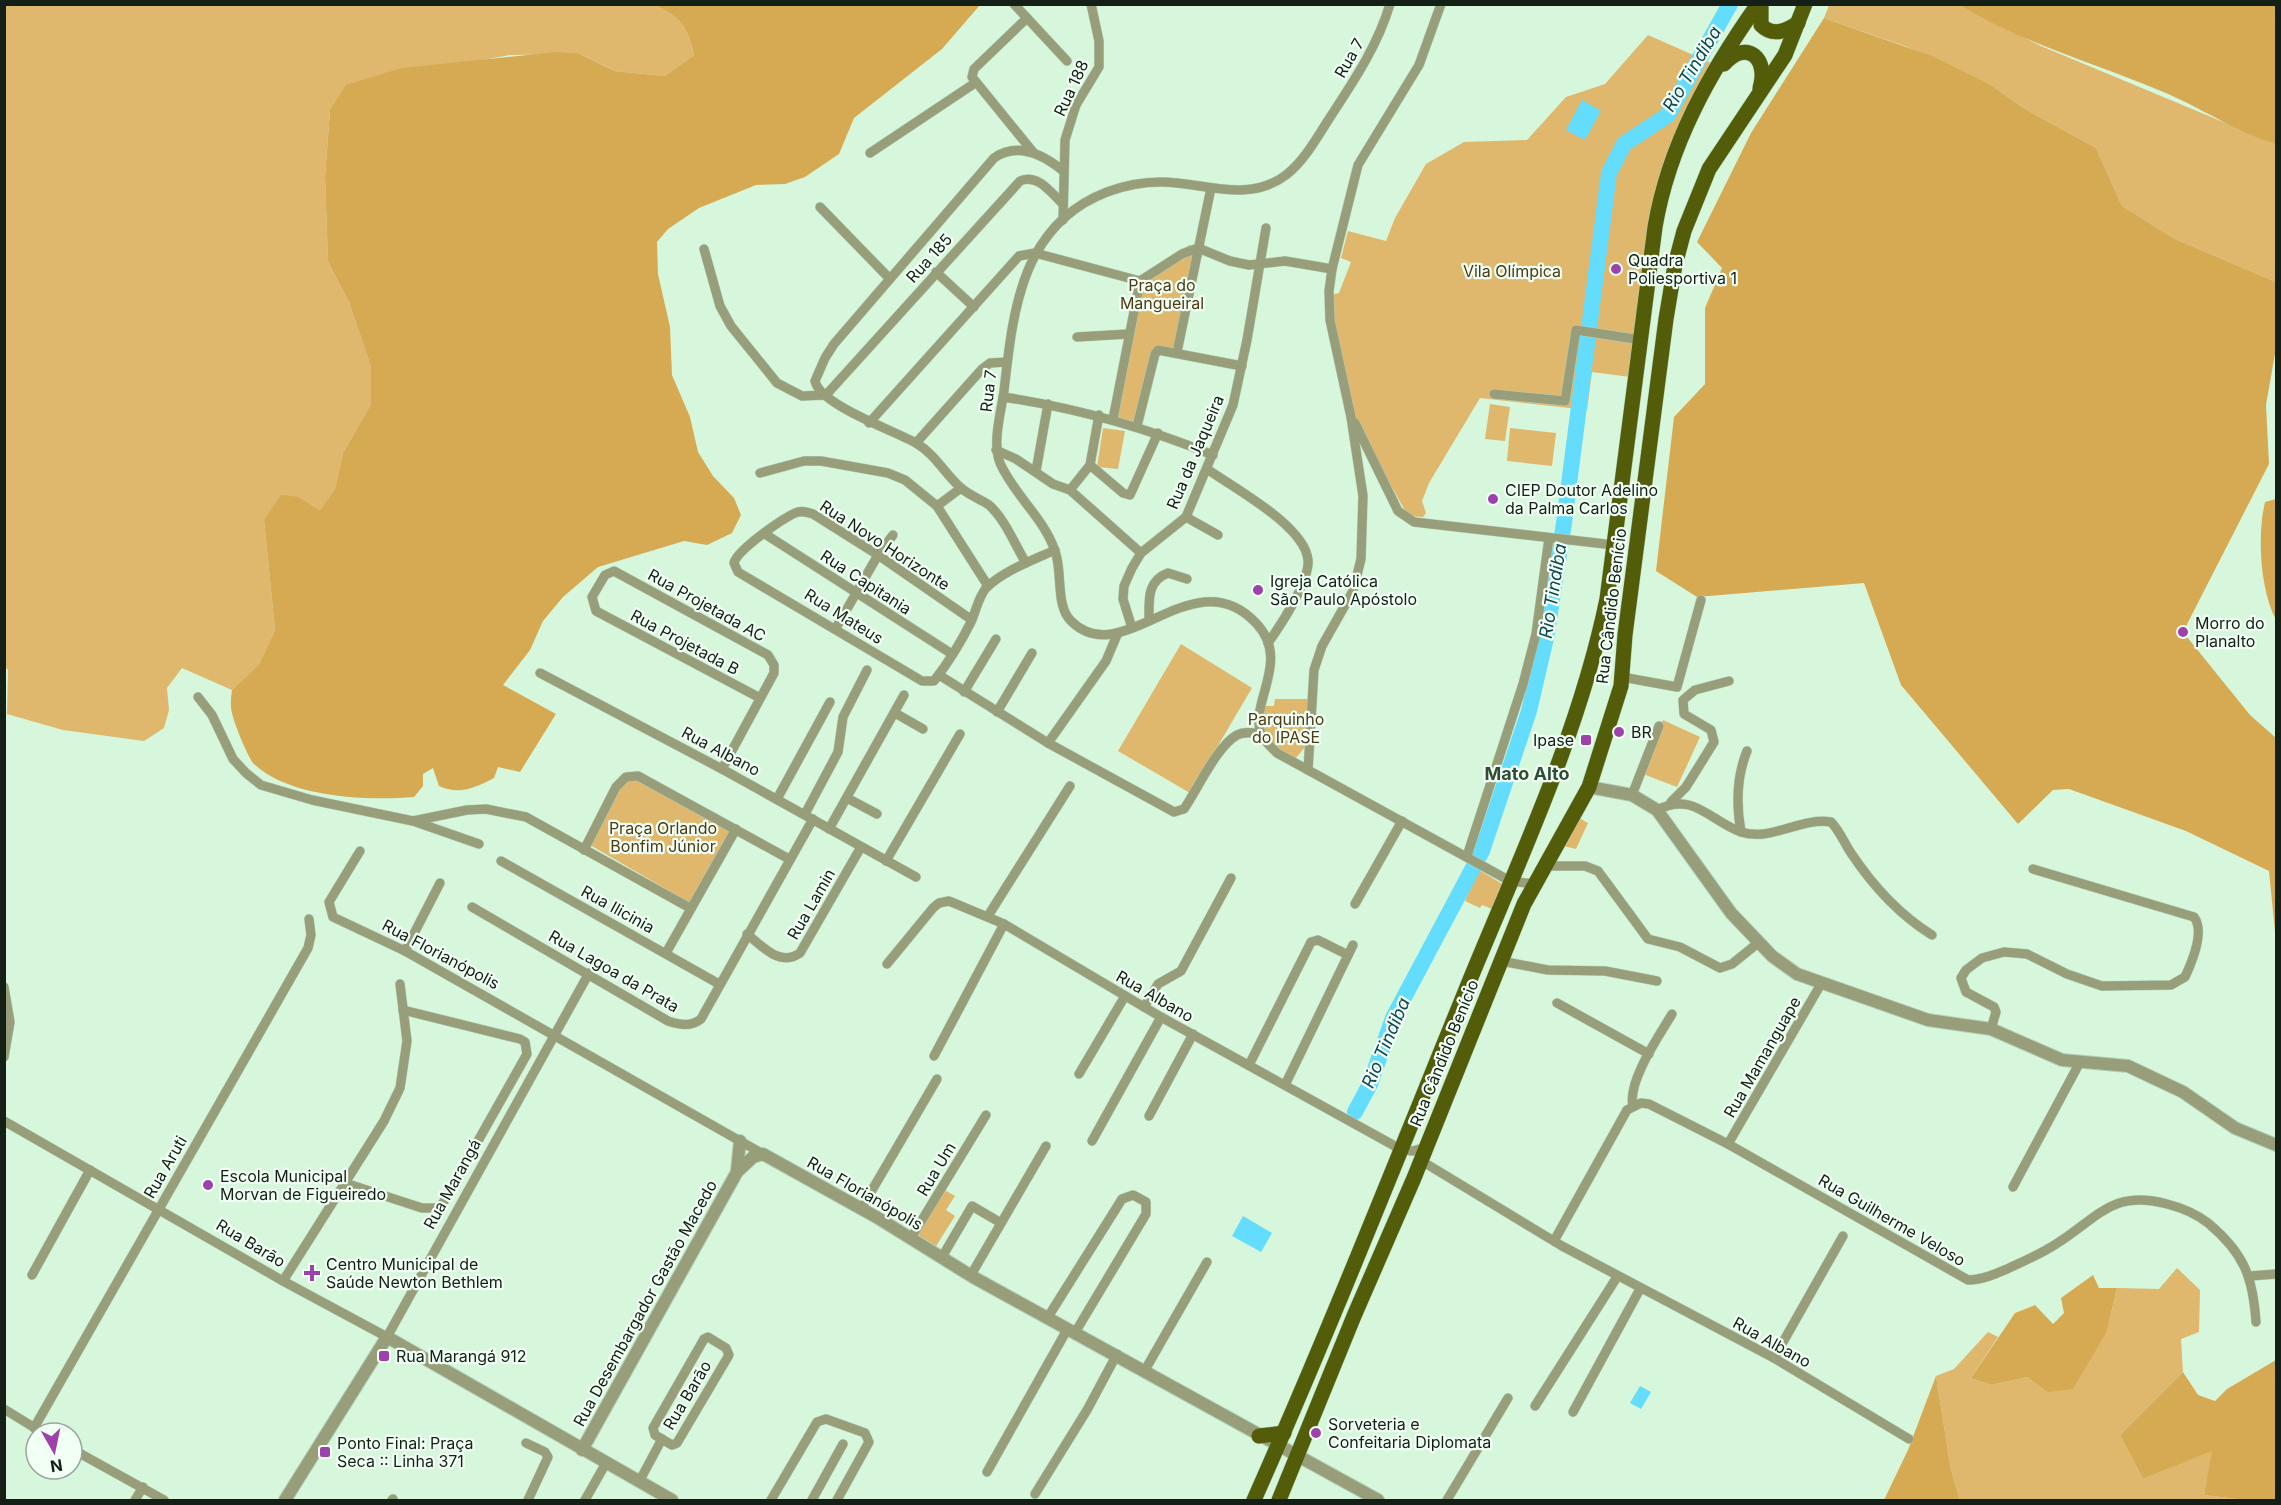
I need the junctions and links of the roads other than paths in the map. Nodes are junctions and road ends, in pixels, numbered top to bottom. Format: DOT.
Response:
graph roads {
  1 [pos="1014,4"];
  2 [pos="1091,4"];
  3 [pos="1390,4"];
  4 [pos="1441,4"];
  5 [pos="1759,4"];
  6 [pos="1805,4"];
  7 [pos="1027,18"];
  8 [pos="1798,23"];
  9 [pos="1067,62"];
  10 [pos="1710,80"];
  11 [pos="975,83"];
  12 [pos="1759,91"];
  13 [pos="1033,152"];
  14 [pos="870,153"];
  15 [pos="1062,170"];
  16 [pos="1211,188"];
  17 [pos="1063,204"];
  18 [pos="820,207"];
  19 [pos="1063,220"];
  20 [pos="1266,228"];
  21 [pos="1198,248"];
  22 [pos="704,249"];
  23 [pos="1035,253"];
  24 [pos="1261,264"];
  25 [pos="1332,269"];
  26 [pos="936,272"];
  27 [pos="890,278"];
  28 [pos="1140,280"];
  29 [pos="974,307"];
  30 [pos="1128,334"];
  31 [pos="1077,337"];
  32 [pos="1641,339"];
  33 [pos="1177,352"];
  34 [pos="1007,362"];
  35 [pos="1242,366"];
  36 [pos="826,394"];
  37 [pos="1494,394"];
  38 [pos="1003,397"];
  39 [pos="1048,404"];
  40 [pos="1350,413"];
  41 [pos="1099,415"];
  42 [pos="1113,419"];
  43 [pos="869,423"];
  44 [pos="1137,426"];
  45 [pos="1158,433"];
  46 [pos="916,443"];
  47 [pos="996,450"];
  48 [pos="1213,455"];
  49 [pos="1090,465"];
  50 [pos="1207,470"];
  51 [pos="1036,471"];
  52 [pos="760,473"];
  53 [pos="961,488"];
  54 [pos="1070,490"];
  55 [pos="937,506"];
  56 [pos="1186,517"];
  57 [pos="765,534"];
  58 [pos="893,535"];
  59 [pos="1218,535"];
  60 [pos="1557,539"];
  61 [pos="1614,545"];
  62 [pos="1055,550"];
  63 [pos="1141,553"];
  64 [pos="878,555"];
  65 [pos="1026,563"];
  66 [pos="738,572"];
  67 [pos="1187,579"];
  68 [pos="988,586"];
  69 [pos="856,593"];
  70 [pos="1701,600"];
  71 [pos="596,611"];
  72 [pos="1149,619"];
  73 [pos="972,620"];
  74 [pos="836,628"];
  75 [pos="1132,628"];
  76 [pos="1117,635"];
  77 [pos="996,639"];
  78 [pos="1268,643"];
  79 [pos="1032,653"];
  80 [pos="952,654"];
  81 [pos="867,670"];
  82 [pos="540,673"];
  83 [pos="1622,677"];
  84 [pos="937,678"];
  85 [pos="1730,681"];
  86 [pos="964,692"];
  87 [pos="904,695"];
  88 [pos="198,697"];
  89 [pos="760,698"];
  90 [pos="830,702"];
  91 [pos="997,712"];
  92 [pos="895,713"];
  93 [pos="1659,726"];
  94 [pos="923,729"];
  95 [pos="960,734"];
  96 [pos="1261,734"];
  97 [pos="1048,742"];
  98 [pos="1747,751"];
  99 [pos="722,769"];
  100 [pos="1308,770"];
  101 [pos="1070,786"];
  102 [pos="1589,787"];
  103 [pos="1632,795"];
  104 [pos="846,798"];
  105 [pos="777,799"];
  106 [pos="1671,802"];
  107 [pos="1657,810"];
  108 [pos="877,814"];
  109 [pos="809,817"];
  110 [pos="413,821"];
  111 [pos="1402,821"];
  112 [pos="736,829"];
  113 [pos="830,829"];
  114 [pos="1741,832"];
  115 [pos="479,844"];
  116 [pos="861,847"];
  117 [pos="584,850"];
  118 [pos="360,851"];
  119 [pos="789,858"];
  120 [pos="1474,860"];
  121 [pos="501,861"];
  122 [pos="886,861"];
  123 [pos="1545,866"];
  124 [pos="2033,869"];
  125 [pos="916,877"];
  126 [pos="1231,878"];
  127 [pos="1510,881"];
  128 [pos="440,883"];
  129 [pos="1535,884"];
  130 [pos="1355,904"];
  131 [pos="471,907"];
  132 [pos="690,908"];
  133 [pos="988,916"];
  134 [pos="309,919"];
  135 [pos="1004,924"];
  136 [pos="747,934"];
  137 [pos="1932,935"];
  138 [pos="1758,944"];
  139 [pos="1353,945"];
  140 [pos="405,951"];
  141 [pos="666,952"];
  142 [pos="1348,955"];
  143 [pos="1501,961"];
  144 [pos="887,964"];
  145 [pos="589,973"];
  146 [pos="1657,981"];
  147 [pos="400,984"];
  148 [pos="720,984"];
  149 [pos="1821,984"];
  150 [pos="4,987"];
  151 [pos="1125,996"];
  152 [pos="1557,1003"];
  153 [pos="1144,1007"];
  154 [pos="404,1010"];
  155 [pos="1672,1014"];
  156 [pos="1161,1017"];
  157 [pos="1991,1029"];
  158 [pos="1193,1034"];
  159 [pos="554,1035"];
  160 [pos="1649,1054"];
  161 [pos="934,1056"];
  162 [pos="4,1057"];
  163 [pos="2080,1062"];
  164 [pos="1249,1065"];
  165 [pos="1079,1074"];
  166 [pos="937,1079"];
  167 [pos="1285,1085"];
  168 [pos="1633,1106"];
  169 [pos="986,1115"];
  170 [pos="1149,1116"];
  171 [pos="4,1121"];
  172 [pos="740,1141"];
  173 [pos="1092,1141"];
  174 [pos="1728,1144"];
  175 [pos="2277,1145"];
  176 [pos="1046,1146"];
  177 [pos="1402,1150"];
  178 [pos="763,1154"];
  179 [pos="1423,1154"];
  180 [pos="90,1170"];
  181 [pos="737,1172"];
  182 [pos="345,1183"];
  183 [pos="2013,1187"];
  184 [pos="159,1208"];
  185 [pos="861,1209"];
  186 [pos="1001,1223"];
  187 [pos="1843,1236"];
  188 [pos="911,1238"];
  189 [pos="1554,1241"];
  190 [pos="942,1257"];
  191 [pos="1207,1262"];
  192 [pos="2277,1274"];
  193 [pos="32,1275"];
  194 [pos="971,1275"];
  195 [pos="2250,1276"];
  196 [pos="1617,1277"];
  197 [pos="283,1281"];
  198 [pos="1640,1289"];
  199 [pos="1048,1317"];
  200 [pos="2256,1322"];
  201 [pos="1072,1329"];
  202 [pos="387,1336"];
  203 [pos="1117,1354"];
  204 [pos="1774,1358"];
  205 [pos="1145,1370"];
  206 [pos="1508,1398"];
  207 [pos="1535,1407"];
  208 [pos="4,1410"];
  209 [pos="1573,1412"];
  210 [pos="24,1421"];
  211 [pos="44,1421"];
  212 [pos="1259,1436"];
  213 [pos="662,1439"];
  214 [pos="1281,1439"];
  215 [pos="1909,1440"];
  216 [pos="526,1443"];
  217 [pos="843,1444"];
  218 [pos="582,1450"];
  219 [pos="84,1455"];
  220 [pos="1298,1456"];
  221 [pos="606,1463"];
  222 [pos="987,1472"];
  223 [pos="639,1482"];
  224 [pos="143,1487"];
  225 [pos="1035,1494"];
  226 [pos="135,1500"];
  227 [pos="164,1500"];
  228 [pos="285,1500"];
  229 [pos="528,1500"];
  230 [pos="585,1500"];
  231 [pos="672,1500"];
  232 [pos="771,1500"];
  233 [pos="812,1500"];
  234 [pos="837,1500"];
  235 [pos="1254,1500"];
  236 [pos="1279,1500"];
  237 [pos="1378,1500"];
  238 [pos="1447,1500"];
  1 -- 7 [label="street"];
  2 -- 15 [label="street, Rua 188"];
  3 -- 16 [label="street, Rua 7"];
  4 -- 25 [label="street"];
  5 -- 8 [label="main road"];
  5 -- 10 [label="main road, Rua Cândido Benício"];
  6 -- 8 [label="main road, Rua Cândido Benício"];
  7 -- 9 [label="street"];
  7 -- 11 [label="street"];
  8 -- 12 [label="main road, Rua Cândido Benício"];
  10 -- 12 [label="main road"];
  10 -- 32 [label="main road, Rua Cândido Benício"];
  11 -- 13 [label="street"];
  11 -- 14 [label="street"];
  12 -- 83 [label="main road, Rua Cândido Benício"];
  13 -- 15 [label="street"];
  13 -- 27 [label="street"];
  15 -- 17 [label="street, Rua 188"];
  16 -- 19 [label="street, Rua 7"];
  16 -- 21 [label="street"];
  17 -- 19 [label="street, Rua 188"];
  17 -- 26 [label="street, Rua 185"];
  18 -- 27 [label="street"];
  19 -- 23 [label="street, Rua 7"];
  20 -- 24 [label="street, Rua da Jaqueira"];
  21 -- 24 [label="street"];
  21 -- 28 [label="street"];
  21 -- 33 [label="street"];
  22 -- 36 [label="street"];
  23 -- 28 [label="street"];
  23 -- 29 [label="street"];
  23 -- 34 [label="street, Rua 7"];
  24 -- 25 [label="street"];
  24 -- 35 [label="street, Rua da Jaqueira"];
  25 -- 40 [label="street"];
  26 -- 29 [label="street"];
  26 -- 36 [label="street, Rua 185"];
  27 -- 36 [label="street"];
  28 -- 30 [label="street"];
  29 -- 43 [label="street"];
  30 -- 31 [label="street"];
  30 -- 42 [label="street"];
  32 -- 37 [label="street"];
  32 -- 61 [label="main road, Rua Cândido Benício"];
  33 -- 35 [label="street"];
  33 -- 44 [label="street"];
  34 -- 38 [label="street, Rua 7"];
  34 -- 46 [label="street"];
  35 -- 48 [label="street, Rua da Jaqueira"];
  36 -- 43 [label="street"];
  38 -- 39 [label="street"];
  38 -- 47 [label="street, Rua 7"];
  39 -- 41 [label="street"];
  39 -- 51 [label="street"];
  40 -- 60 [label="street"];
  40 -- 100 [label="street"];
  41 -- 42 [label="street"];
  41 -- 49 [label="street"];
  42 -- 44 [label="street"];
  43 -- 46 [label="street"];
  44 -- 45 [label="street"];
  45 -- 48 [label="street"];
  45 -- 49 [label="street"];
  46 -- 53 [label="street"];
  47 -- 51 [label="street"];
  47 -- 62 [label="street"];
  48 -- 50 [label="street, Rua da Jaqueira"];
  49 -- 54 [label="street"];
  50 -- 56 [label="street, Rua da Jaqueira"];
  50 -- 78 [label="street"];
  51 -- 54 [label="street"];
  52 -- 55 [label="street"];
  53 -- 55 [label="street"];
  53 -- 65 [label="street"];
  54 -- 63 [label="street"];
  55 -- 68 [label="street"];
  56 -- 59 [label="street"];
  56 -- 63 [label="street, Rua da Jaqueira"];
  57 -- 64 [label="street, Rua Novo Horizonte"];
  57 -- 66 [label="street, Rua Novo Horizonte"];
  57 -- 69 [label="street, Rua Capitania"];
  58 -- 64 [label="street"];
  60 -- 61 [label="street"];
  60 -- 120 [label="street"];
  61 -- 127 [label="main road, Rua Cândido Benício"];
  62 -- 65 [label="street"];
  62 -- 76 [label="street"];
  63 -- 75 [label="street, Rua da Jaqueira"];
  64 -- 69 [label="street"];
  64 -- 73 [label="street, Rua Novo Horizonte"];
  65 -- 68 [label="street"];
  66 -- 74 [label="street, Rua Mateus"];
  67 -- 72 [label="street"];
  68 -- 73 [label="street"];
  69 -- 74 [label="street"];
  69 -- 80 [label="street, Rua Capitania"];
  70 -- 83 [label="street"];
  71 -- 89 [label="street, Rua Projetada B"];
  71 -- 89 [label="street, Rua Projetada AC"];
  72 -- 75 [label="street"];
  72 -- 78 [label="street"];
  73 -- 80 [label="street"];
  74 -- 84 [label="street, Rua Mateus"];
  75 -- 76 [label="street"];
  76 -- 97 [label="street"];
  77 -- 86 [label="street"];
  78 -- 96 [label="street"];
  79 -- 91 [label="street"];
  80 -- 84 [label="street"];
  81 -- 109 [label="street, Rua Lagoa da Prata"];
  82 -- 99 [label="street, Rua Albano"];
  83 -- 102 [label="main road, Rua Cândido Benício"];
  84 -- 86 [label="street, Rua Mateus"];
  85 -- 106 [label="street"];
  86 -- 91 [label="street, Rua Mateus"];
  87 -- 92 [label="street"];
  88 -- 110 [label="street"];
  89 -- 99 [label="street"];
  90 -- 105 [label="street"];
  91 -- 97 [label="street, Rua Mateus"];
  92 -- 94 [label="street"];
  92 -- 104 [label="street"];
  93 -- 103 [label="street"];
  95 -- 122 [label="street"];
  96 -- 97 [label="street, Rua Mateus"];
  96 -- 100 [label="street"];
  98 -- 114 [label="street"];
  99 -- 105 [label="street, Rua Albano"];
  100 -- 111 [label="street"];
  101 -- 133 [label="street"];
  102 -- 103 [label="street"];
  102 -- 123 [label="main road, Rua Cândido Benício"];
  103 -- 107 [label="street"];
  104 -- 108 [label="street"];
  104 -- 113 [label="street"];
  105 -- 109 [label="street, Rua Albano"];
  106 -- 107 [label="street"];
  106 -- 114 [label="street"];
  107 -- 138 [label="street"];
  109 -- 113 [label="street, Rua Albano"];
  109 -- 119 [label="street, Rua Lagoa da Prata"];
  110 -- 115 [label="street"];
  110 -- 117 [label="street"];
  111 -- 120 [label="street"];
  111 -- 130 [label="street"];
  112 -- 117 [label="street"];
  112 -- 119 [label="street"];
  112 -- 132 [label="street"];
  113 -- 116 [label="street, Rua Albano"];
  114 -- 137 [label="street"];
  116 -- 122 [label="street, Rua Albano"];
  116 -- 136 [label="street, Rua Lamin"];
  117 -- 132 [label="street"];
  118 -- 140 [label="street, Rua Florianópolis"];
  119 -- 136 [label="street, Rua Lagoa da Prata"];
  120 -- 127 [label="street"];
  121 -- 141 [label="street, Rua Ilicinia"];
  122 -- 125 [label="street, Rua Albano"];
  123 -- 129 [label="main road, Rua Cândido Benício"];
  123 -- 138 [label="street"];
  124 -- 157 [label="street"];
  126 -- 153 [label="street"];
  127 -- 129 [label="street"];
  127 -- 177 [label="main road, Rua Cândido Benício"];
  128 -- 140 [label="street"];
  129 -- 143 [label="main road, Rua Cândido Benício"];
  131 -- 145 [label="street, Rua Lagoa da Prata"];
  132 -- 141 [label="street"];
  133 -- 135 [label="street, Rua Albano"];
  133 -- 144 [label="street, Rua Albano"];
  134 -- 184 [label="street, Rua Aruti"];
  135 -- 151 [label="street, Rua Albano"];
  135 -- 161 [label="street"];
  136 -- 148 [label="street, Rua Lagoa da Prata"];
  138 -- 149 [label="street"];
  139 -- 142 [label="street"];
  140 -- 159 [label="street, Rua Florianópolis"];
  141 -- 148 [label="street, Rua Ilicinia"];
  142 -- 164 [label="street"];
  142 -- 167 [label="street"];
  143 -- 146 [label="street"];
  143 -- 179 [label="main road, Rua Cândido Benício"];
  145 -- 148 [label="street, Rua Lagoa da Prata"];
  145 -- 159 [label="street, Rua Marangá"];
  147 -- 154 [label="street"];
  149 -- 157 [label="street"];
  149 -- 174 [label="street, Rua Mamanguape"];
  150 -- 162 [label="street"];
  151 -- 153 [label="street, Rua Albano"];
  151 -- 165 [label="street"];
  152 -- 160 [label="street"];
  153 -- 156 [label="street, Rua Albano"];
  154 -- 182 [label="street"];
  154 -- 182 [label="street"];
  155 -- 160 [label="street"];
  156 -- 158 [label="street, Rua Albano"];
  156 -- 173 [label="street"];
  157 -- 163 [label="street"];
  158 -- 164 [label="street, Rua Albano"];
  158 -- 170 [label="street"];
  159 -- 172 [label="street, Rua Florianópolis"];
  159 -- 202 [label="street, Rua Marangá"];
  160 -- 168 [label="street"];
  163 -- 175 [label="street"];
  163 -- 183 [label="street"];
  164 -- 167 [label="street, Rua Albano"];
  166 -- 185 [label="street"];
  167 -- 177 [label="street, Rua Albano"];
  168 -- 174 [label="street, Rua Guilherme Veloso"];
  168 -- 189 [label="street"];
  169 -- 188 [label="street, Rua Um"];
  171 -- 180 [label="street, Rua Barão"];
  172 -- 178 [label="street, Rua Florianópolis"];
  172 -- 181 [label="street, Rua Desembargador Gastão Macedo"];
  174 -- 195 [label="street, Rua Guilherme Veloso"];
  176 -- 186 [label="street"];
  177 -- 179 [label="street"];
  177 -- 214 [label="main road, Rua Cândido Benício"];
  178 -- 181 [label="street, Rua Desembargador Gastão Macedo"];
  178 -- 185 [label="street, Rua Florianópolis"];
  179 -- 189 [label="street, Rua Albano"];
  179 -- 220 [label="main road, Rua Cândido Benício"];
  180 -- 184 [label="street, Rua Barão"];
  180 -- 193 [label="street"];
  181 -- 218 [label="street, Rua Desembargador Gastão Macedo"];
  182 -- 197 [label="street"];
  184 -- 197 [label="street, Rua Barão"];
  184 -- 211 [label="street, Rua Aruti"];
  185 -- 188 [label="street, Rua Florianópolis"];
  186 -- 190 [label="street"];
  186 -- 194 [label="street"];
  187 -- 204 [label="street"];
  188 -- 190 [label="street, Rua Florianópolis"];
  189 -- 196 [label="street, Rua Albano"];
  190 -- 194 [label="street, Rua Florianópolis"];
  191 -- 205 [label="street"];
  192 -- 195 [label="street"];
  194 -- 199 [label="street, Rua Florianópolis"];
  195 -- 200 [label="street, Rua Guilherme Veloso"];
  196 -- 198 [label="street, Rua Albano"];
  196 -- 207 [label="street"];
  197 -- 202 [label="street, Rua Barão"];
  198 -- 204 [label="street, Rua Albano"];
  198 -- 209 [label="street"];
  199 -- 201 [label="street, Rua Florianópolis"];
  199 -- 201 [label="street"];
  201 -- 203 [label="street, Rua Florianópolis"];
  201 -- 222 [label="street"];
  202 -- 218 [label="street, Rua Barão"];
  202 -- 228 [label="street, Rua Marangá"];
  203 -- 205 [label="street, Rua Florianópolis"];
  203 -- 225 [label="street"];
  204 -- 215 [label="street, Rua Albano"];
  205 -- 212 [label="street, Rua Florianópolis"];
  206 -- 238 [label="street"];
  208 -- 210 [label="street"];
  212 -- 214 [label="main road"];
  213 -- 213 [label="street, Rua Barão"];
  213 -- 223 [label="street, Rua Barão"];
  214 -- 220 [label="street"];
  214 -- 235 [label="main road, Rua Cândido Benício"];
  216 -- 229 [label="street"];
  217 -- 233 [label="street"];
  218 -- 221 [label="street, Rua Barão"];
  219 -- 224 [label="street"];
  220 -- 236 [label="main road, Rua Cândido Benício"];
  220 -- 237 [label="street"];
  221 -- 223 [label="street, Rua Barão"];
  221 -- 230 [label="street"];
  223 -- 231 [label="street, Rua Barão"];
  224 -- 226 [label="street"];
  224 -- 227 [label="street"];
  232 -- 234 [label="street"];
}
